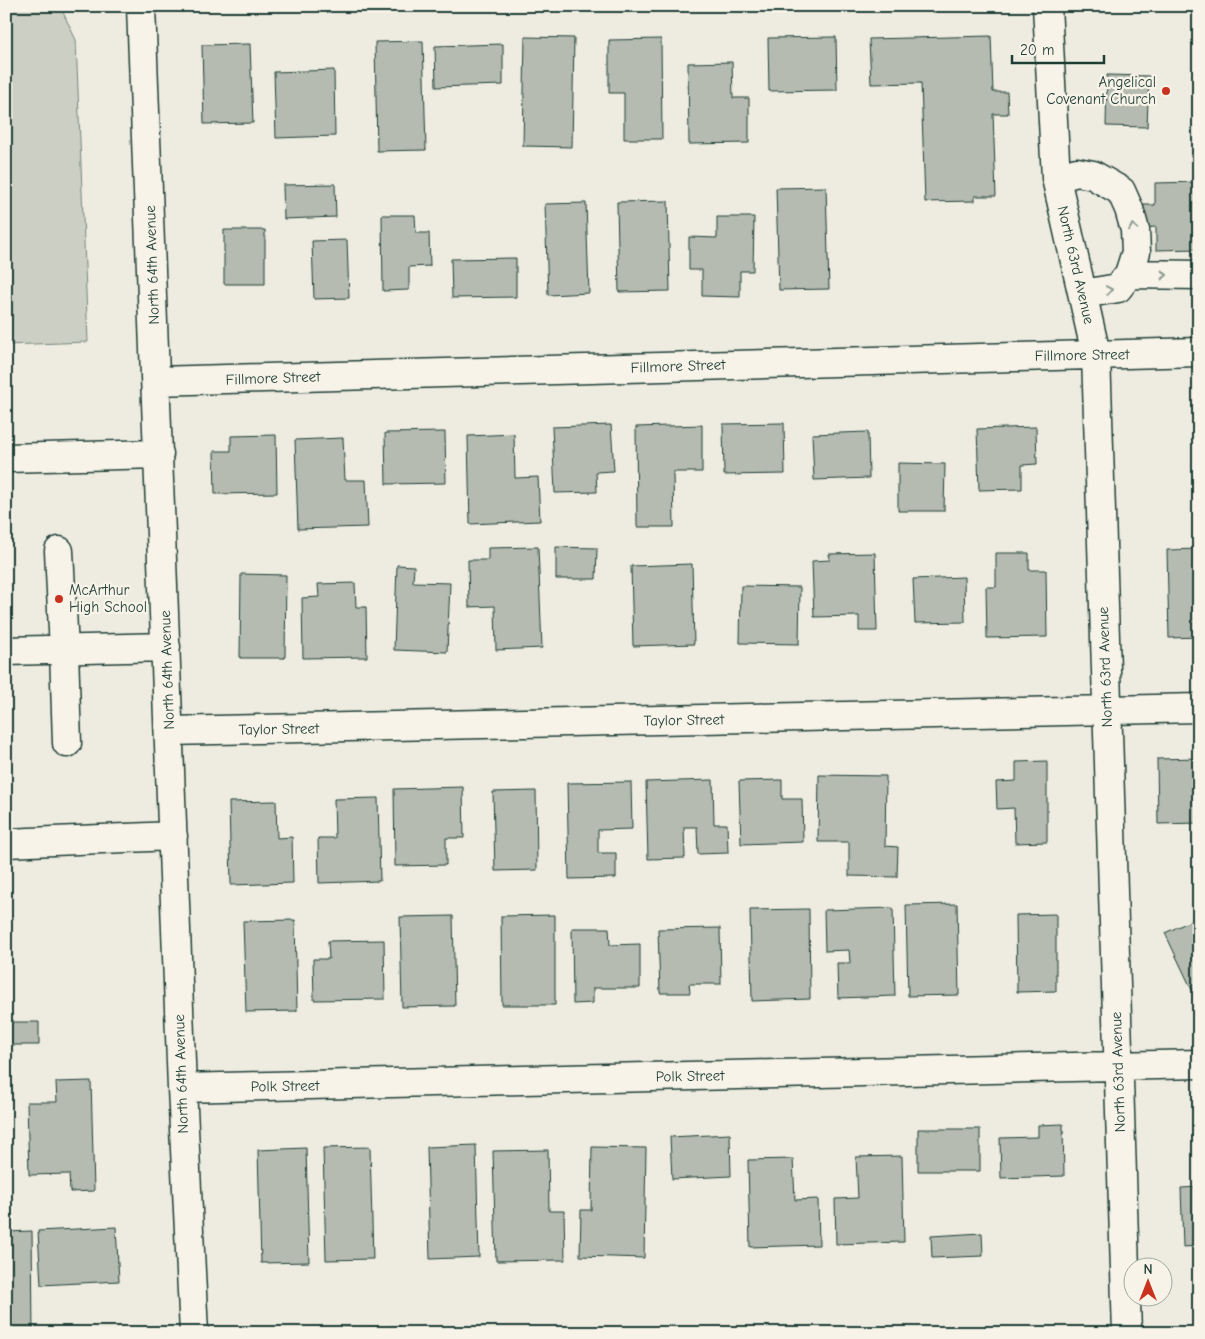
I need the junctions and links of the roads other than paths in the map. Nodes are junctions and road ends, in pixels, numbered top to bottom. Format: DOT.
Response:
graph roads {
  1 [pos="142,6"];
  2 [pos="1047,6"];
  3 [pos="1056,178"];
  4 [pos="1130,274"];
  5 [pos="1199,275"];
  6 [pos="1083,294"];
  7 [pos="1199,352"];
  8 [pos="1096,354"];
  9 [pos="156,382"];
  10 [pos="159,454"];
  11 [pos="6,458"];
  12 [pos="59,551"];
  13 [pos="166,646"];
  14 [pos="64,650"];
  15 [pos="6,651"];
  16 [pos="1199,708"];
  17 [pos="1107,710"];
  18 [pos="169,732"];
  19 [pos="67,743"];
  20 [pos="173,836"];
  21 [pos="6,843"];
  22 [pos="1199,1064"];
  23 [pos="1117,1066"];
  24 [pos="182,1088"];
  25 [pos="194,1333"];
  26 [pos="1127,1333"];
  1 -- 9 [label="street, North 64th Avenue"];
  2 -- 3 [label="street, North 63rd Avenue"];
  4 -- 3 [label="street, one-way"];
  3 -- 6 [label="street, North 63rd Avenue"];
  4 -- 5 [label="street, one-way"];
  6 -- 4 [label="street, one-way"];
  6 -- 8 [label="street, North 63rd Avenue"];
  7 -- 8 [label="street, Fillmore Street"];
  8 -- 9 [label="street, Fillmore Street"];
  8 -- 17 [label="street, North 63rd Avenue"];
  9 -- 10 [label="street, North 64th Avenue"];
  10 -- 11 [label="street"];
  10 -- 13 [label="street, North 64th Avenue"];
  12 -- 14 [label="street"];
  13 -- 14 [label="street"];
  13 -- 18 [label="street, North 64th Avenue"];
  14 -- 15 [label="street"];
  14 -- 19 [label="street"];
  16 -- 17 [label="street, Taylor Street"];
  17 -- 18 [label="street, Taylor Street"];
  17 -- 23 [label="street, North 63rd Avenue"];
  18 -- 20 [label="street, North 64th Avenue"];
  20 -- 21 [label="street"];
  20 -- 24 [label="street, North 64th Avenue"];
  22 -- 23 [label="street, Polk Street"];
  23 -- 24 [label="street, Polk Street"];
  23 -- 26 [label="street, North 63rd Avenue"];
  24 -- 25 [label="street, North 64th Avenue"];
}
